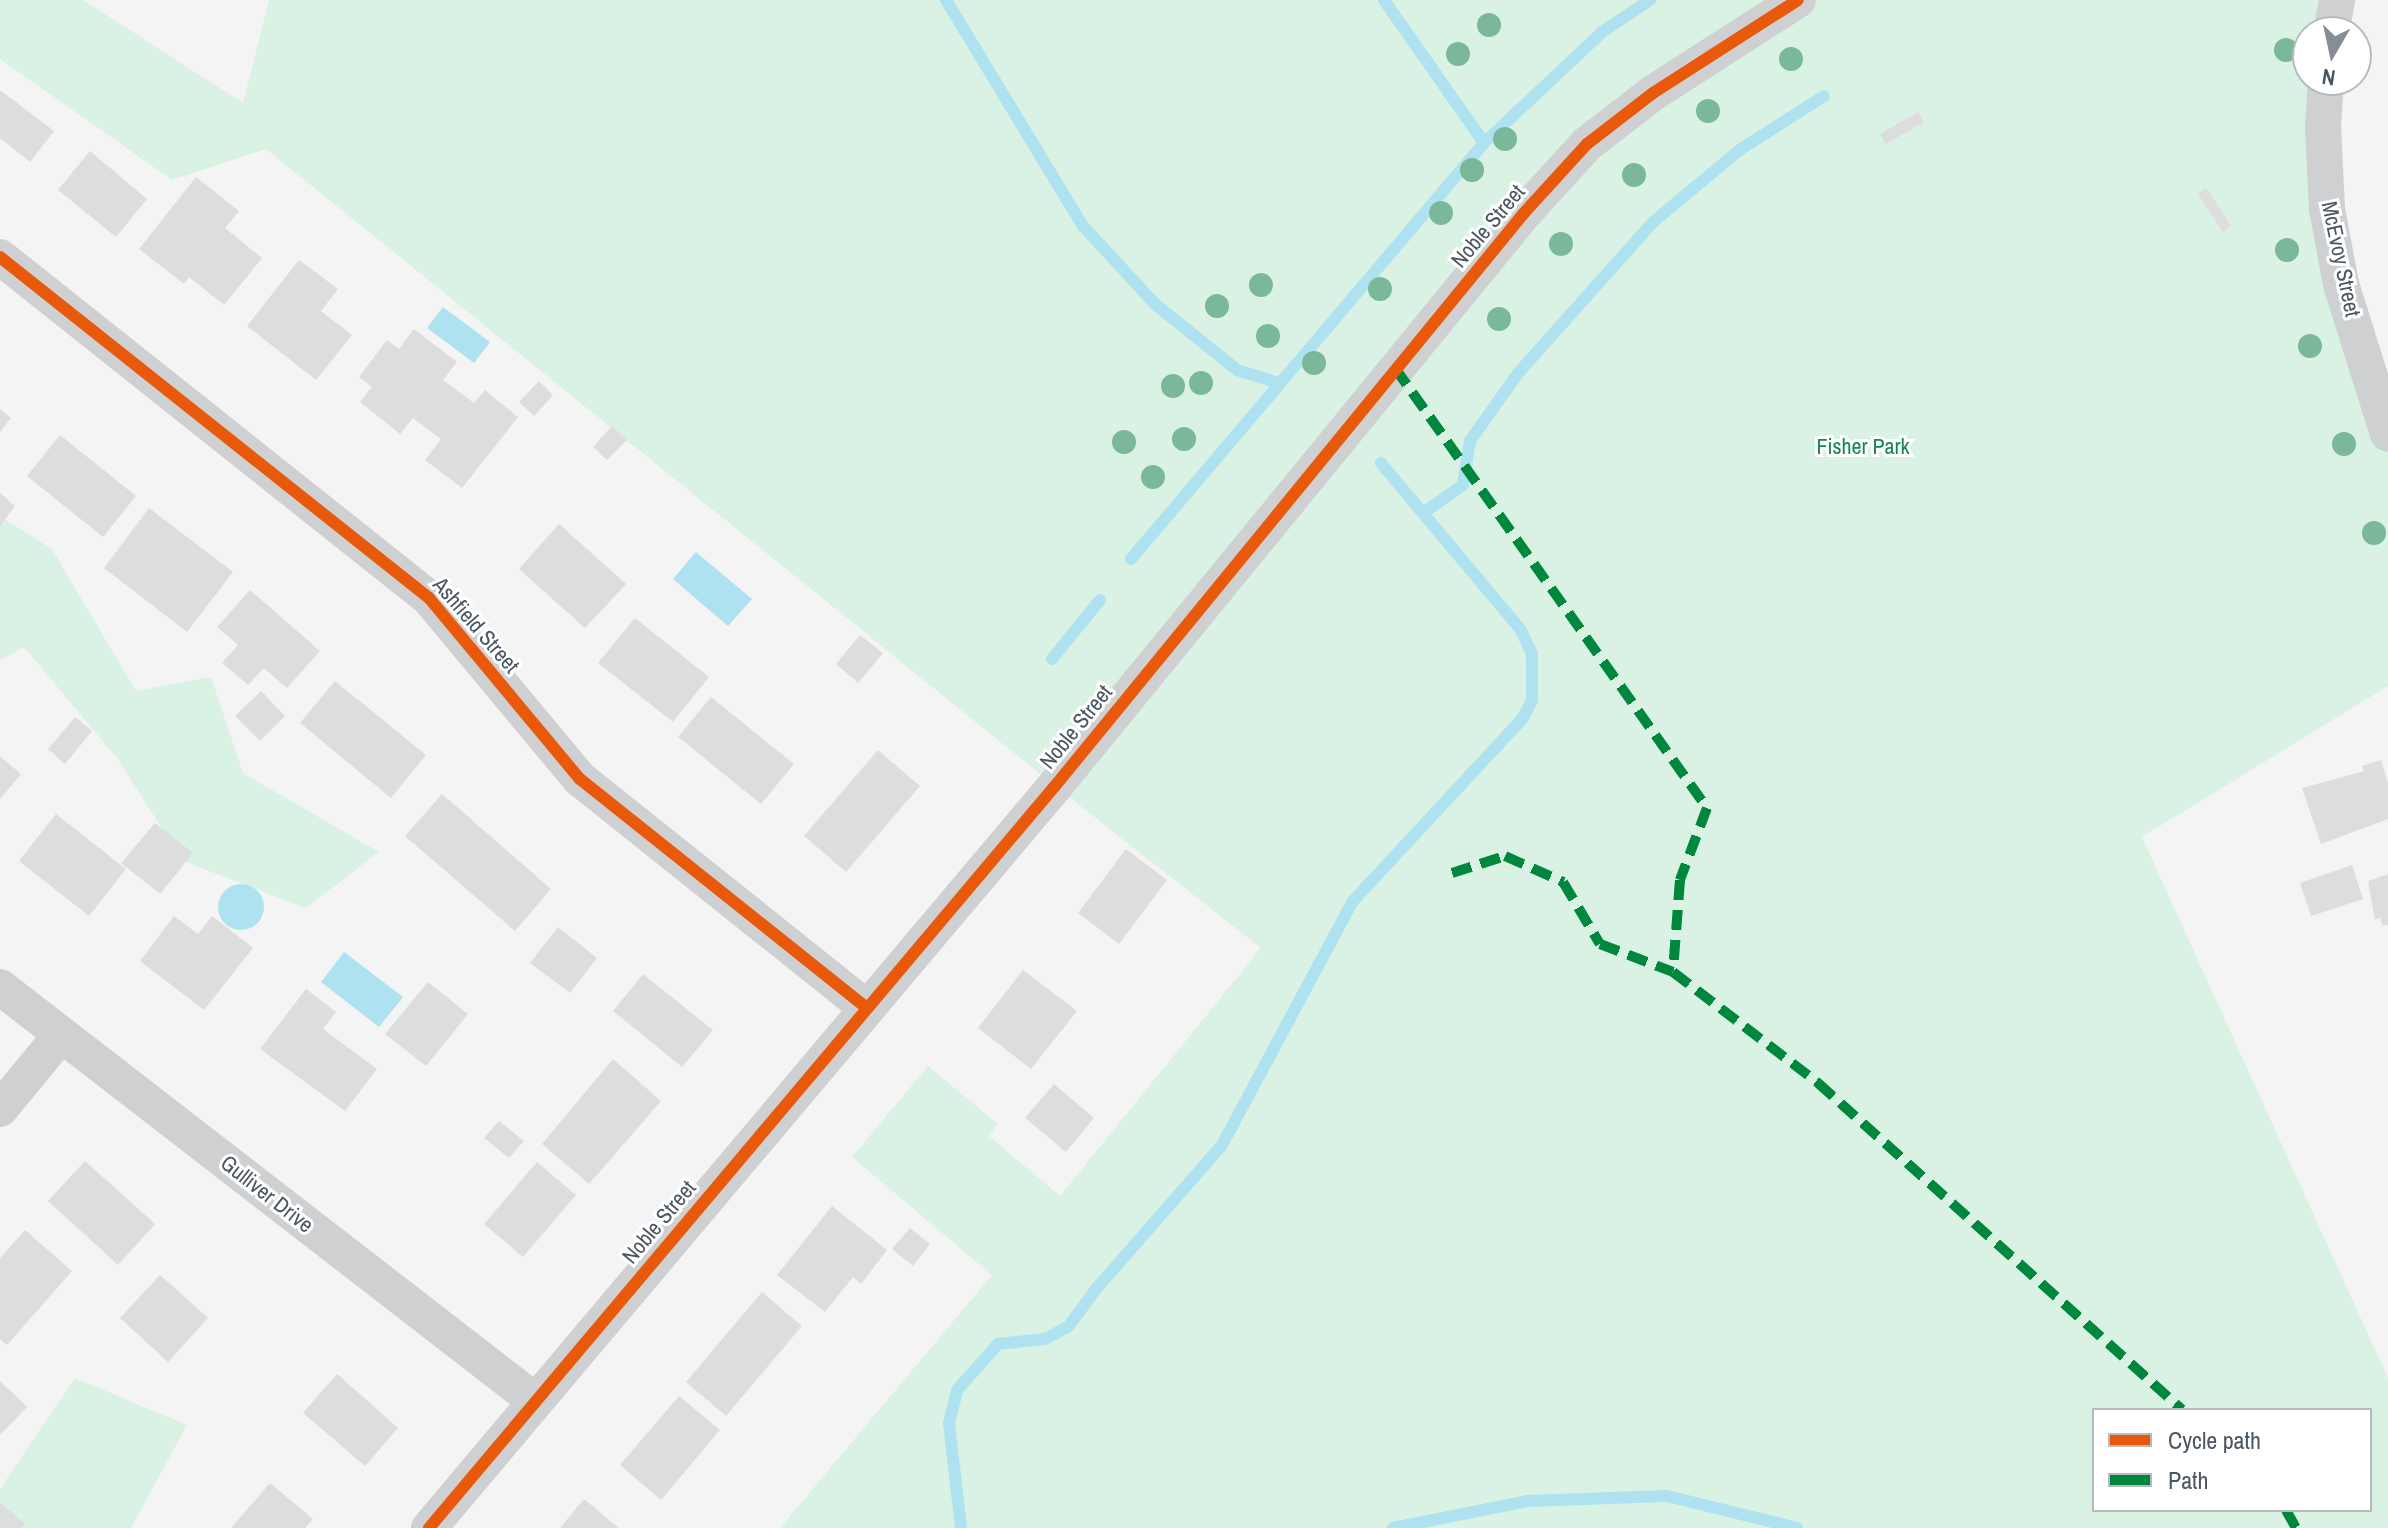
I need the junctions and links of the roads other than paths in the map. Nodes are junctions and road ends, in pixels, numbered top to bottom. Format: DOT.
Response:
graph roads {
  1 [pos="1798,0"];
  2 [pos="2325,96"];
  3 [pos="0,257"];
  4 [pos="2388,434"];
  5 [pos="0,987"];
  6 [pos="867,1008"];
  7 [pos="61,1035"];
  8 [pos="0,1109"];
  9 [pos="534,1400"];
  10 [pos="429,1528"];
  1 -- 6 [label="street, Noble Street"];
  2 -- 4 [label="street, McEvoy Street"];
  3 -- 6 [label="street, Ashfield Street"];
  5 -- 7 [label="street, Gulliver Drive"];
  6 -- 9 [label="street, Noble Street"];
  7 -- 8 [label="street"];
  7 -- 9 [label="street, Gulliver Drive"];
  9 -- 10 [label="street, Noble Street"];
}
